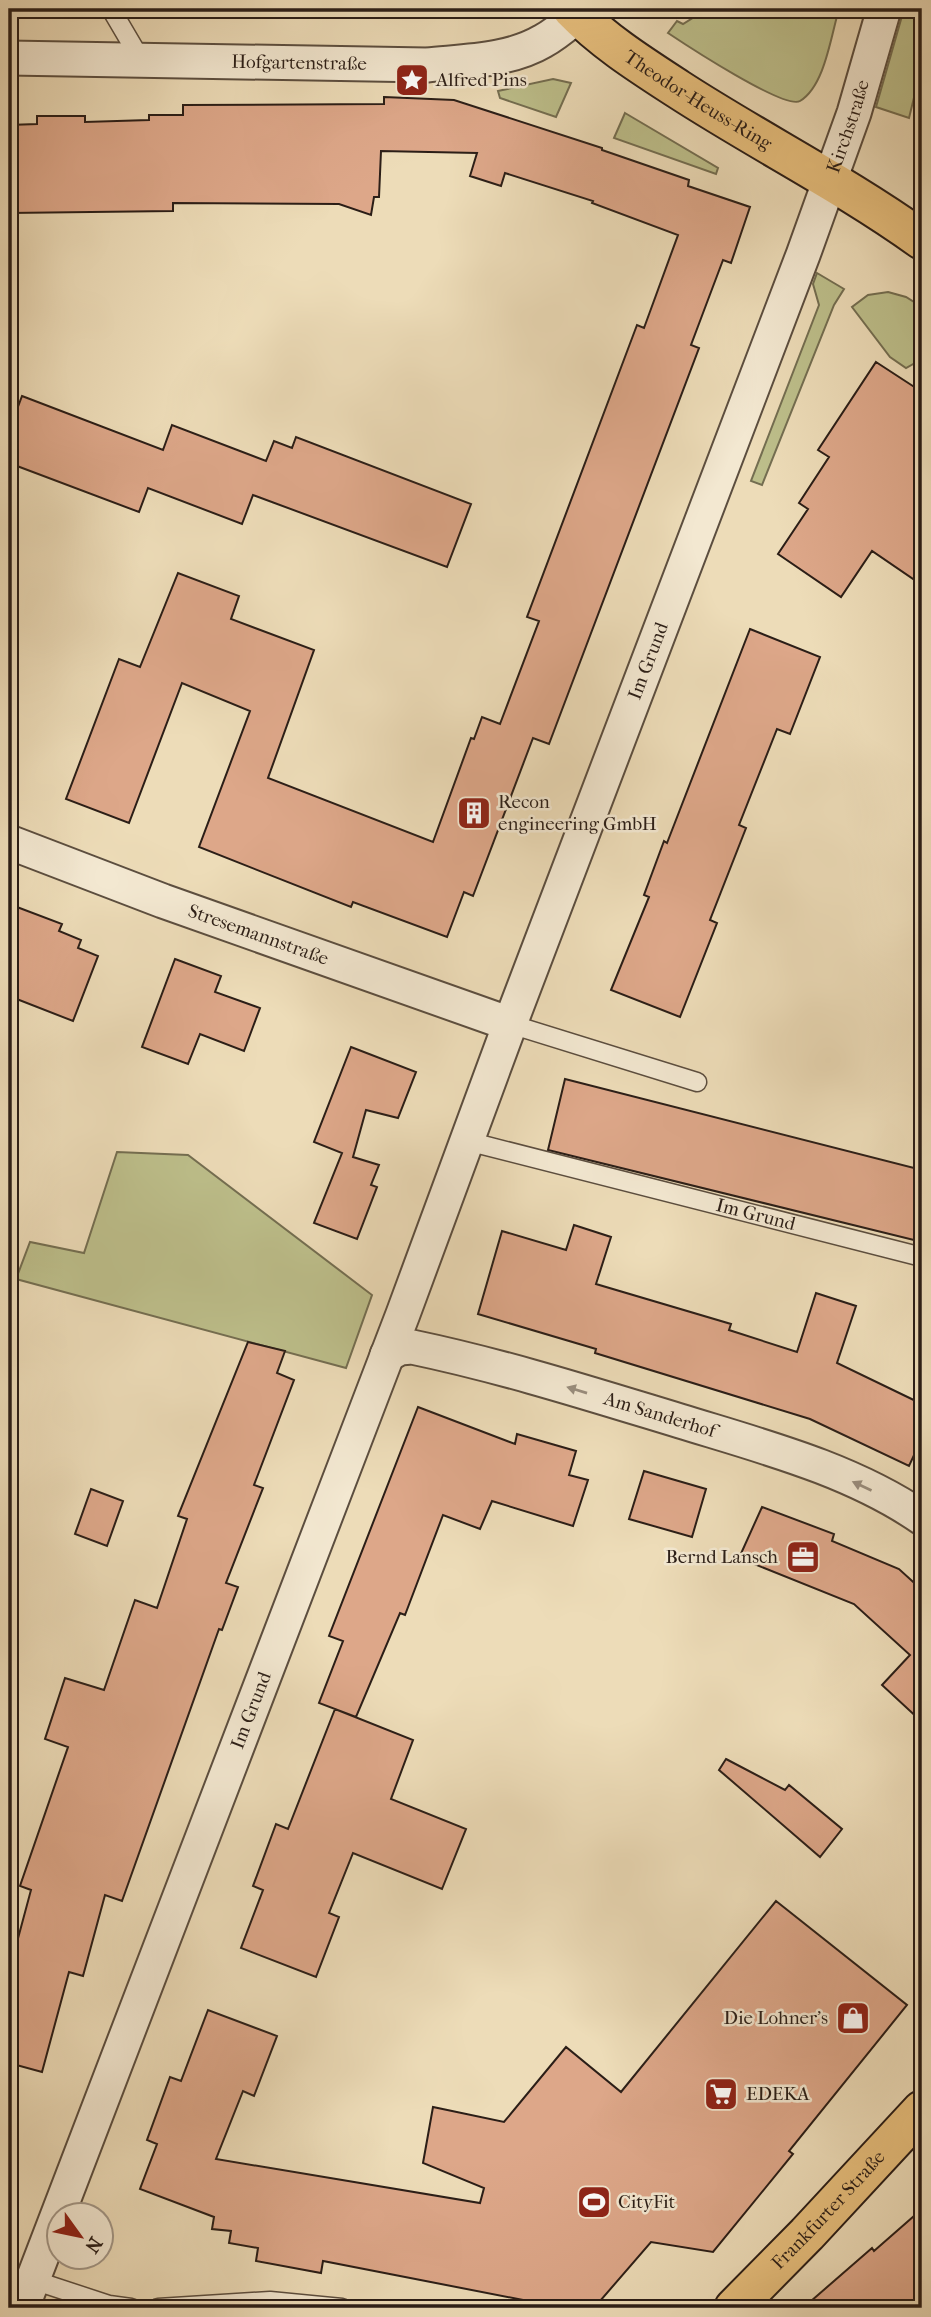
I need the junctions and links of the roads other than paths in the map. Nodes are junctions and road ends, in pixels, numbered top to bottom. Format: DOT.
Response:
graph roads {
  1 [pos="111,9"];
  2 [pos="884,9"];
  3 [pos="575,12"];
  4 [pos="9,58"];
  5 [pos="141,60"];
  6 [pos="831,180"];
  7 [pos="922,240"];
  8 [pos="9,842"];
  9 [pos="510,1024"];
  10 [pos="697,1082"];
  11 [pos="467,1141"];
  12 [pos="922,1257"];
  13 [pos="387,1355"];
  14 [pos="920,1512"];
  15 [pos="922,2110"];
  16 [pos="28,2294"];
  17 [pos="131,2308"];
  18 [pos="158,2308"];
  19 [pos="342,2308"];
  20 [pos="734,2308"];
  1 -- 5 [label="lane"];
  2 -- 6 [label="street, Kirchstraße"];
  3 -- 5 [label="street, Hofgartenstraße"];
  3 -- 6 [label="main road, Theodor-Heuss-Ring"];
  4 -- 5 [label="street, Hofgartenstraße"];
  6 -- 7 [label="main road, Kirchstraße"];
  6 -- 9 [label="street, Im Grund"];
  8 -- 9 [label="street, Stresemannstraße"];
  9 -- 10 [label="lane"];
  9 -- 11 [label="street, Im Grund"];
  11 -- 12 [label="lane, Im Grund"];
  11 -- 13 [label="street, Im Grund"];
  14 -- 13 [label="street, Am Sanderhof, one-way"];
  13 -- 16 [label="street, Im Grund"];
  15 -- 20 [label="main road, Frankfurter Straße"];
  16 -- 17 [label="lane, Im Grund"];
  18 -- 19 [label="lane"];
}
